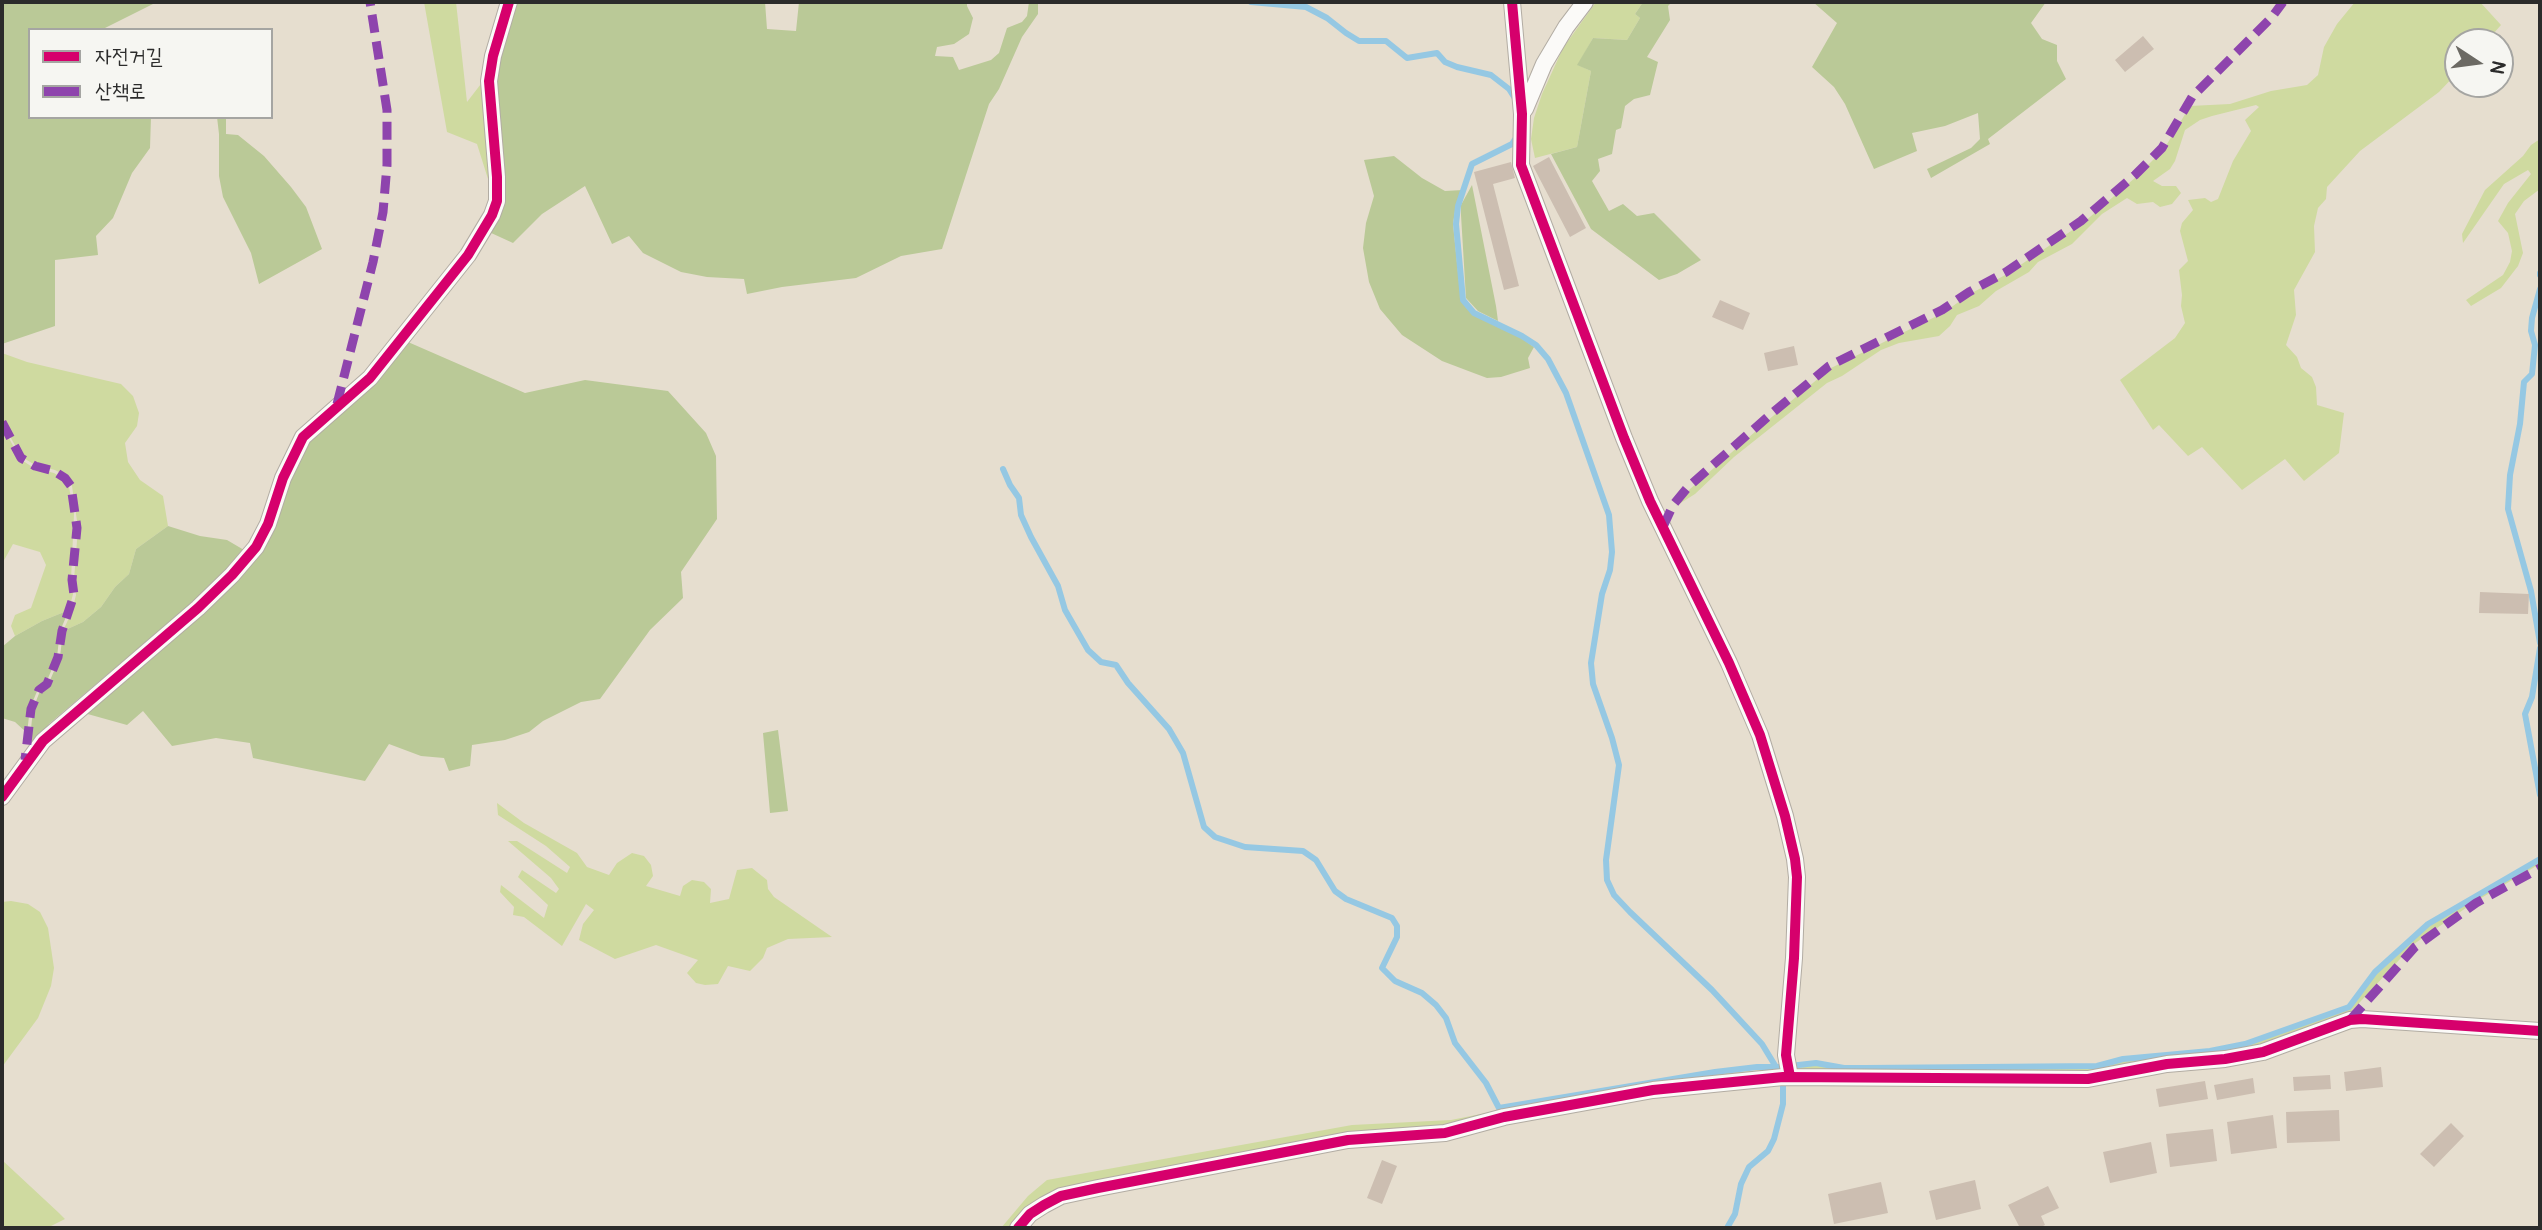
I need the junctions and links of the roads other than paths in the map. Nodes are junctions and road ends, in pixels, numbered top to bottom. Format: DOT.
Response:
graph roads {
  1 [pos="509,2"];
  2 [pos="1512,2"];
  3 [pos="1585,2"];
  4 [pos="1522,114"];
  5 [pos="2,797"];
  6 [pos="2540,1031"];
  7 [pos="1790,1077"];
  8 [pos="1018,1228"];
  1 -- 5 [label="street"];
  2 -- 4 [label="street"];
  3 -- 4 [label="street"];
  4 -- 7 [label="street"];
  6 -- 7 [label="street"];
  7 -- 8 [label="street"];
}
